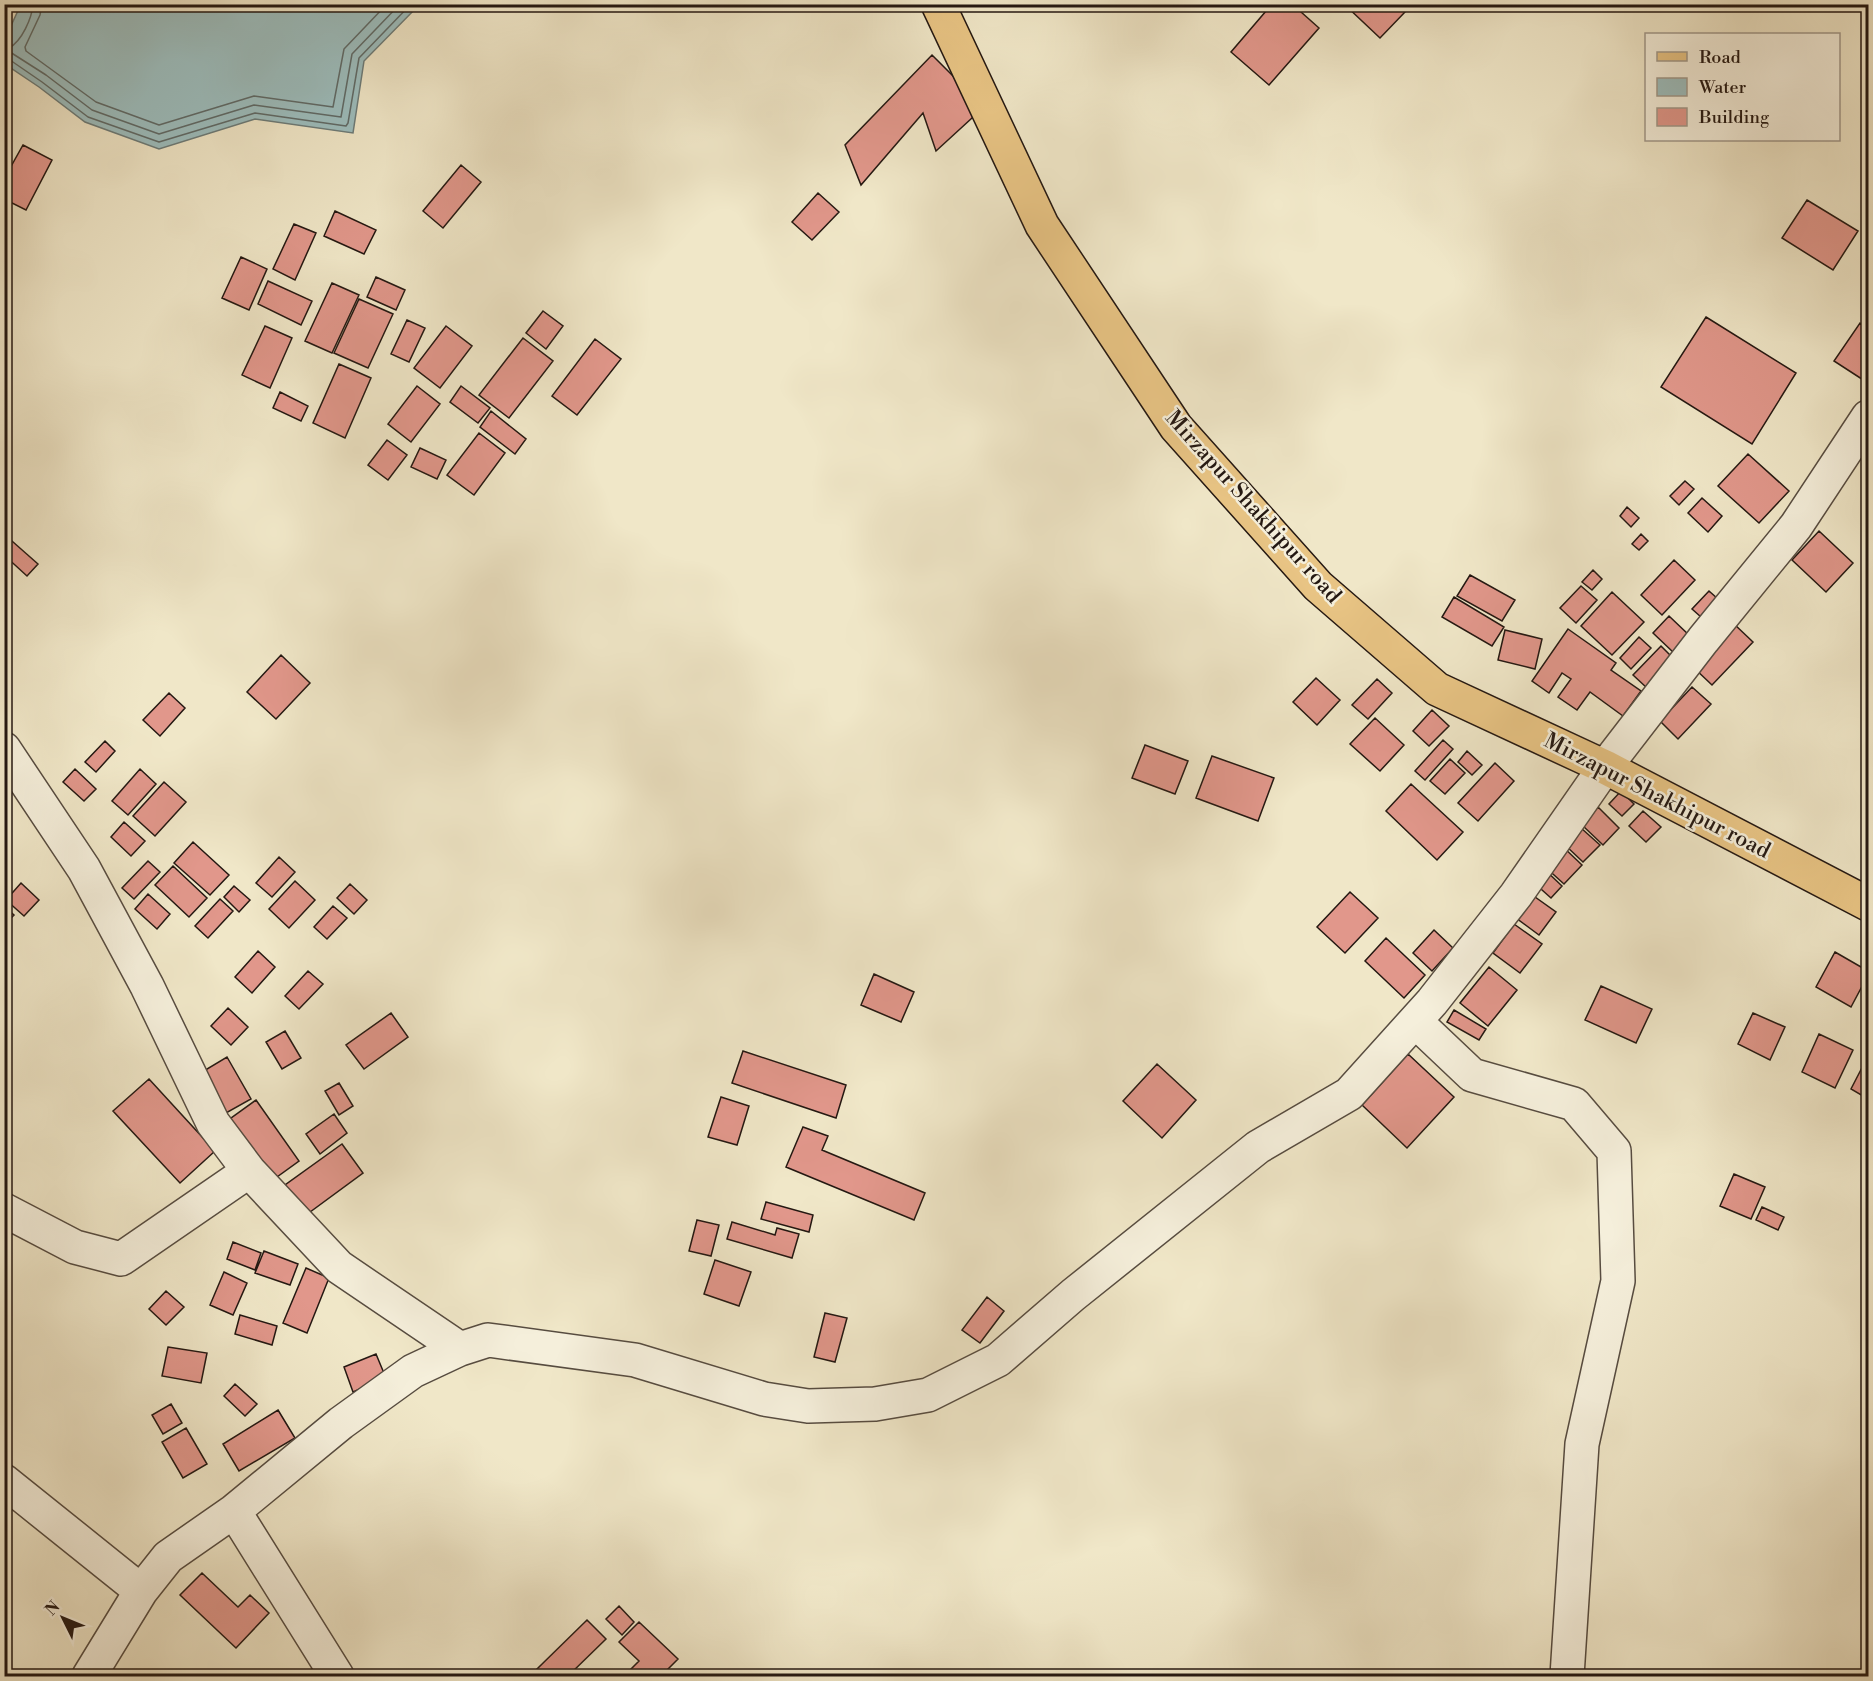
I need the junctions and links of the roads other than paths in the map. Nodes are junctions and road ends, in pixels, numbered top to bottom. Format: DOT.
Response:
graph roads {
  1 [pos="939,4"];
  2 [pos="1869,417"];
  3 [pos="4,749"];
  4 [pos="1605,767"];
  5 [pos="1869,904"];
  6 [pos="1415,1021"];
  7 [pos="249,1172"];
  8 [pos="4,1210"];
  9 [pos="460,1349"];
  10 [pos="4,1481"];
  11 [pos="234,1511"];
  12 [pos="141,1591"];
  13 [pos="89,1677"];
  14 [pos="338,1677"];
  15 [pos="1567,1677"];
  1 -- 4 [label="main road, Mirzapur Shakhipur road"];
  2 -- 4 [label="street"];
  3 -- 7 [label="street"];
  4 -- 5 [label="main road, Mirzapur Shakhipur road"];
  4 -- 6 [label="street"];
  6 -- 9 [label="street"];
  6 -- 15 [label="street"];
  7 -- 8 [label="street"];
  7 -- 9 [label="street"];
  9 -- 11 [label="street"];
  10 -- 12 [label="street"];
  11 -- 12 [label="street"];
  11 -- 14 [label="street"];
  12 -- 13 [label="street"];
}
